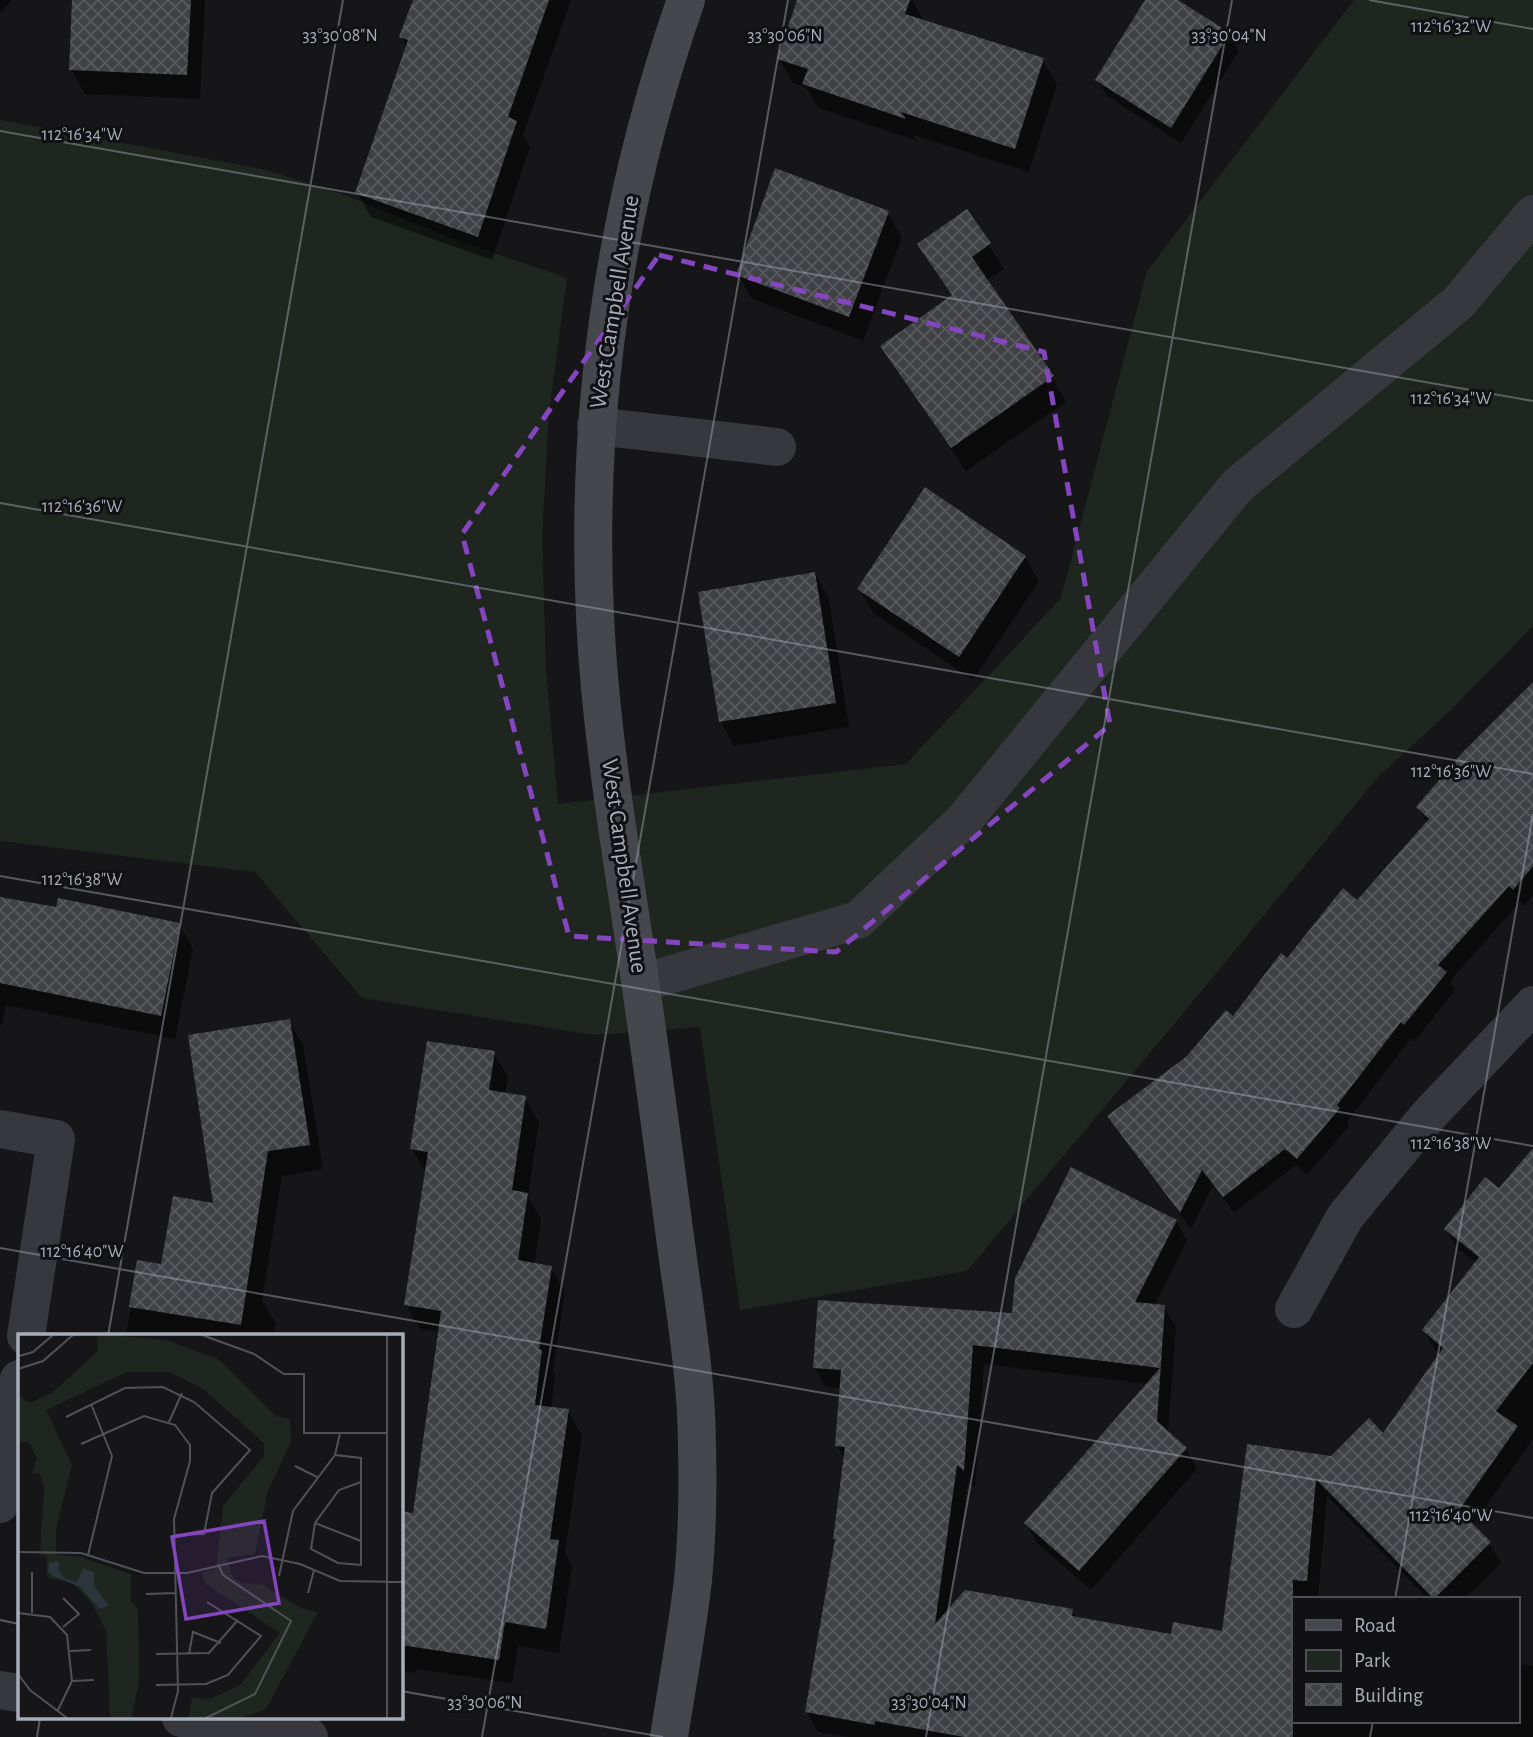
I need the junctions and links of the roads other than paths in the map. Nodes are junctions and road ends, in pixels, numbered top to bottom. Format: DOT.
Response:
graph roads {
  1 [pos="685,0"];
  2 [pos="1533,214"];
  3 [pos="596,426"];
  4 [pos="777,447"];
  5 [pos="641,983"];
  6 [pos="1533,1005"];
  7 [pos="0,1129"];
  8 [pos="1294,1309"];
  9 [pos="26,1334"];
  10 [pos="18,1386"];
  11 [pos="0,1504"];
  12 [pos="0,1690"];
  13 [pos="18,1693"];
  14 [pos="194,1720"];
  15 [pos="309,1737"];
  16 [pos="669,1737"];
  1 -- 3 [label="street, West Campbell Avenue"];
  2 -- 5 [label="street"];
  3 -- 4 [label="street"];
  3 -- 5 [label="street, West Campbell Avenue"];
  5 -- 16 [label="street, West Campbell Avenue"];
  6 -- 8 [label="street"];
  7 -- 9 [label="street"];
  10 -- 11 [label="street"];
  12 -- 13 [label="street"];
  14 -- 15 [label="street"];
}
